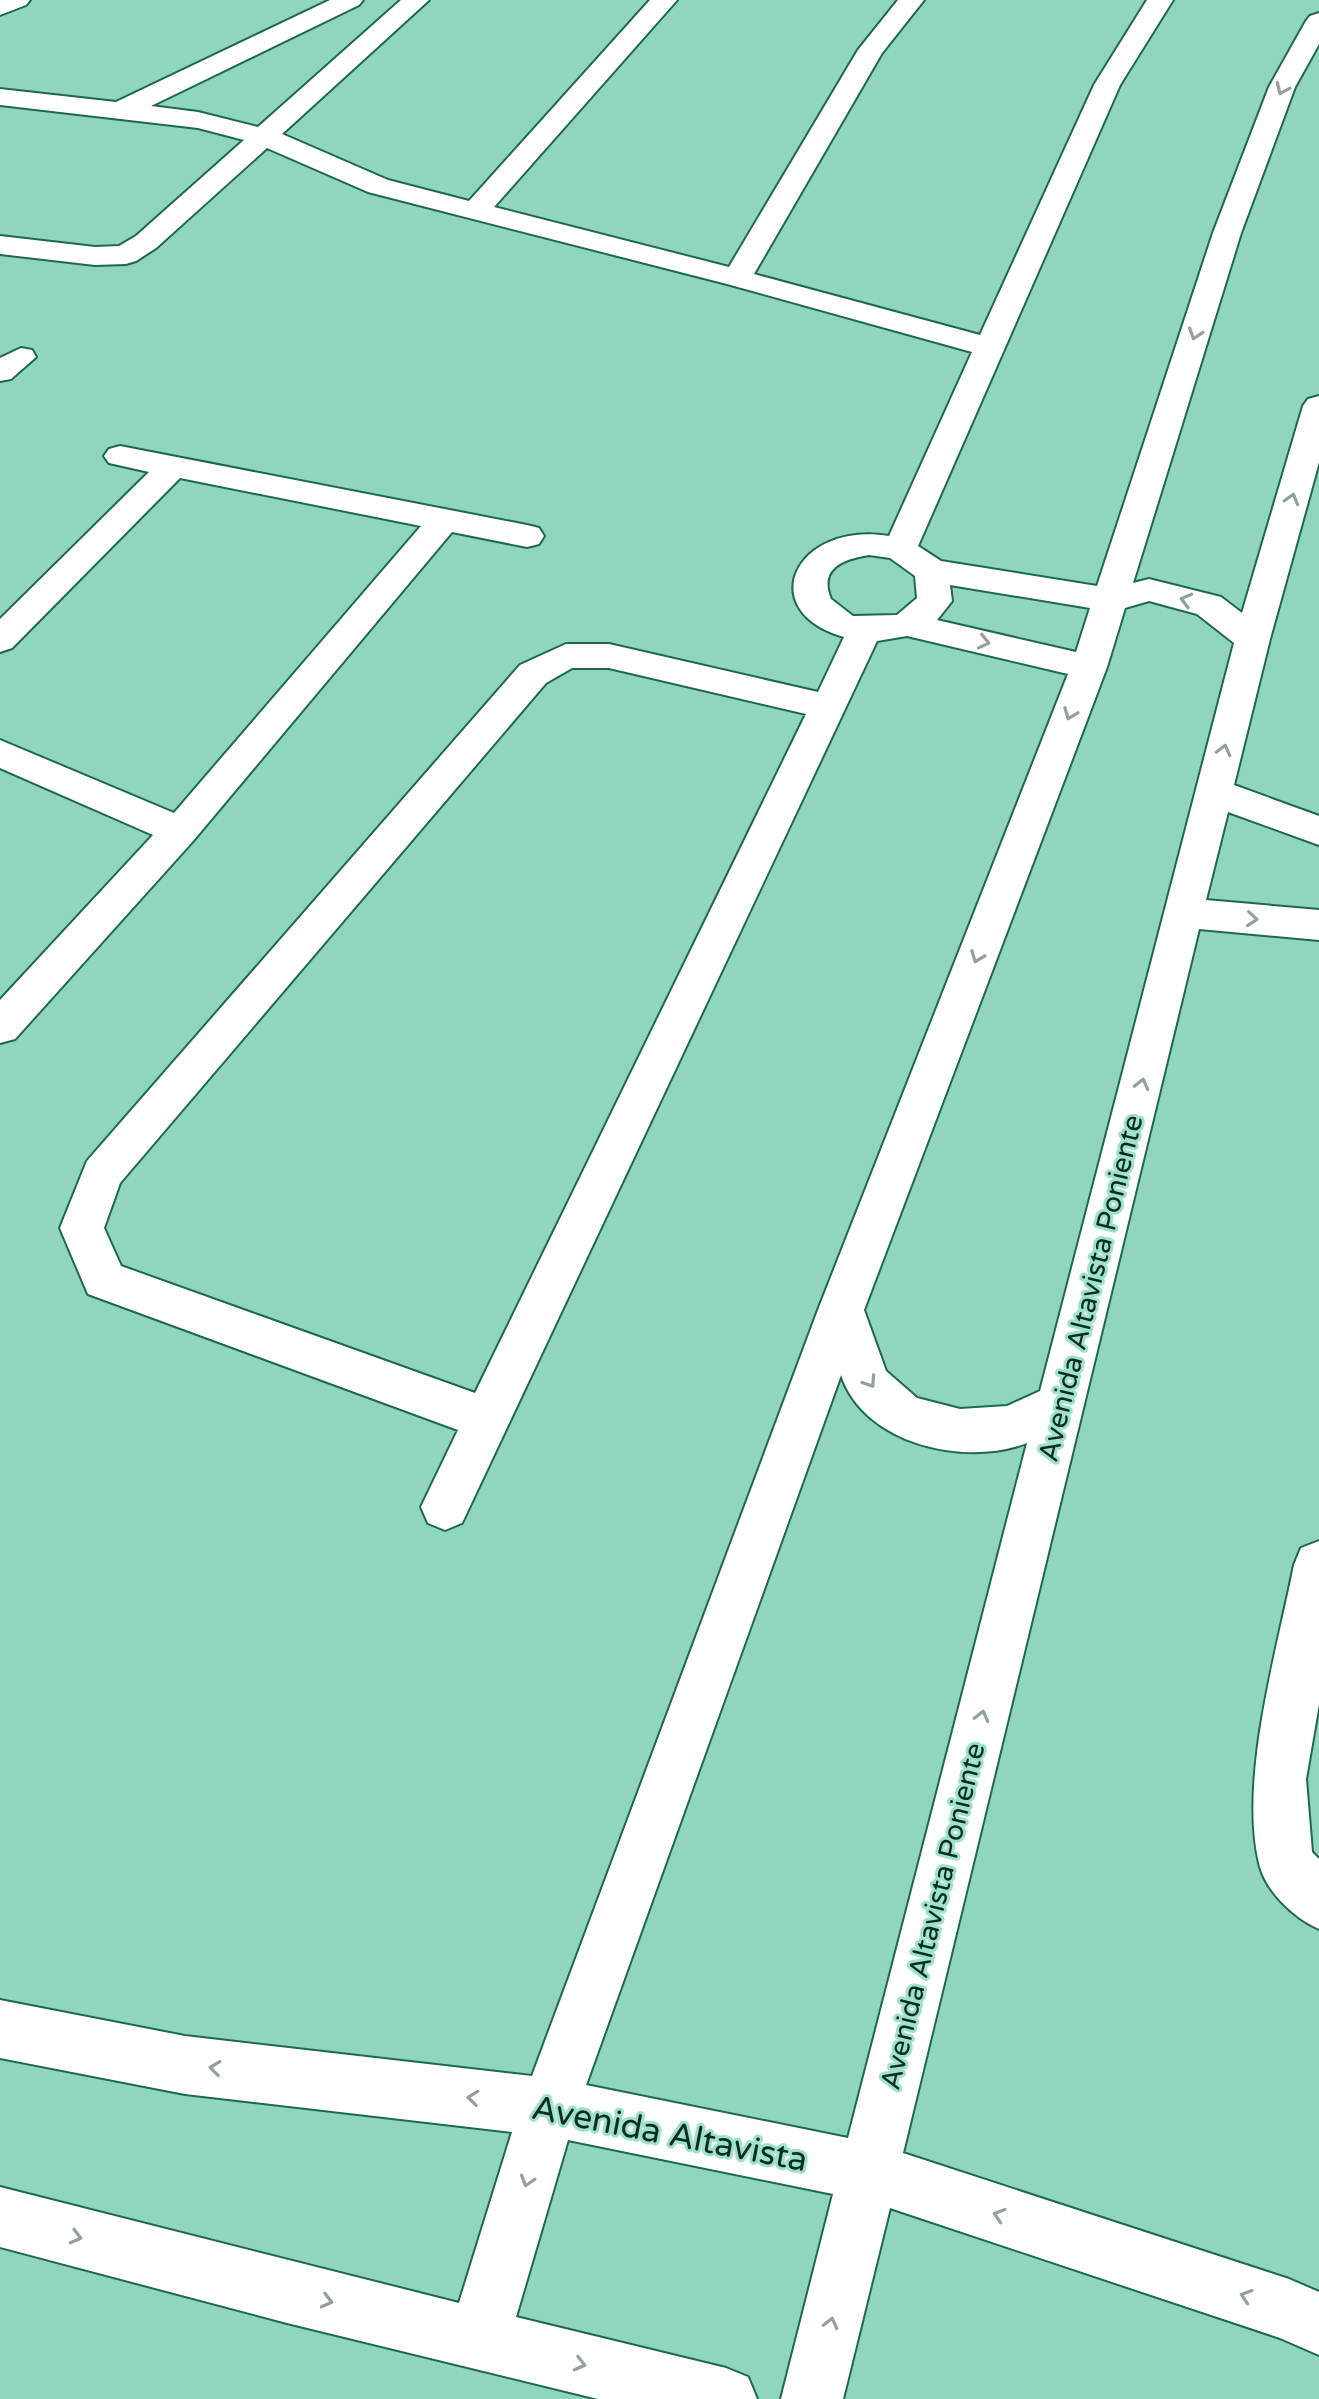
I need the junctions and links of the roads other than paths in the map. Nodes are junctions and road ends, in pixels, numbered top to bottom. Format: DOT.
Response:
graph roads {
  1 [pos="17,0"];
  2 [pos="350,0"];
  3 [pos="416,0"];
  4 [pos="664,0"];
  5 [pos="911,0"];
  6 [pos="1160,0"];
  7 [pos="0,7"];
  8 [pos="1319,21"];
  9 [pos="0,97"];
  10 [pos="120,111"];
  11 [pos="266,137"];
  12 [pos="476,210"];
  13 [pos="0,245"];
  14 [pos="737,278"];
  15 [pos="988,347"];
  16 [pos="1319,406"];
  17 [pos="120,456"];
  18 [pos="173,466"];
  19 [pos="444,520"];
  20 [pos="527,536"];
  21 [pos="900,549"];
  22 [pos="931,571"];
  23 [pos="1110,600"];
  24 [pos="908,625"];
  25 [pos="865,630"];
  26 [pos="1252,639"];
  27 [pos="0,640"];
  28 [pos="1089,667"];
  29 [pos="830,707"];
  30 [pos="0,753"];
  31 [pos="1213,792"];
  32 [pos="180,831"];
  33 [pos="1319,831"];
  34 [pos="1186,913"];
  35 [pos="1319,925"];
  36 [pos="0,1027"];
  37 [pos="841,1310"];
  38 [pos="1060,1405"];
  39 [pos="485,1418"];
  40 [pos="445,1507"];
  41 [pos="1319,1565"];
  42 [pos="1319,1901"];
  43 [pos="0,2029"];
  44 [pos="549,2107"];
  45 [pos="869,2172"];
  46 [pos="0,2217"];
  47 [pos="1319,2324"];
  48 [pos="479,2338"];
  49 [pos="726,2399"];
  50 [pos="812,2399"];
  1 -- 7 [label="street"];
  2 -- 10 [label="street"];
  3 -- 11 [label="street"];
  4 -- 12 [label="street"];
  5 -- 14 [label="street"];
  6 -- 15 [label="street"];
  8 -- 23 [label="street, one-way"];
  9 -- 10 [label="street"];
  10 -- 11 [label="street"];
  11 -- 12 [label="street"];
  11 -- 13 [label="street"];
  12 -- 14 [label="street"];
  14 -- 15 [label="street"];
  15 -- 21 [label="street"];
  26 -- 16 [label="street, Avenida Altavista Poniente, one-way"];
  17 -- 18 [label="street"];
  18 -- 19 [label="street"];
  18 -- 27 [label="street"];
  19 -- 20 [label="street"];
  19 -- 32 [label="street"];
  21 -- 22 [label="street"];
  21 -- 25 [label="street"];
  22 -- 23 [label="street"];
  22 -- 24 [label="street"];
  26 -- 23 [label="street, one-way"];
  23 -- 28 [label="street"];
  24 -- 25 [label="street"];
  24 -- 28 [label="street, one-way"];
  25 -- 29 [label="street"];
  31 -- 26 [label="street, Avenida Altavista Poniente, one-way"];
  28 -- 37 [label="street, one-way"];
  29 -- 39 [label="street"];
  29 -- 39 [label="street"];
  30 -- 32 [label="street"];
  31 -- 33 [label="street"];
  31 -- 34 [label="street, Avenida Altavista Poniente"];
  32 -- 36 [label="street"];
  34 -- 35 [label="street, one-way"];
  38 -- 34 [label="street, Avenida Altavista Poniente, one-way"];
  37 -- 38 [label="street, one-way"];
  37 -- 44 [label="street"];
  45 -- 38 [label="street, Avenida Altavista Poniente, one-way"];
  39 -- 40 [label="street"];
  41 -- 42 [label="street"];
  44 -- 43 [label="street, Avenida Altavista, one-way"];
  44 -- 45 [label="street, Avenida Altavista"];
  44 -- 48 [label="street, one-way"];
  47 -- 45 [label="street, Avenida Altavista, one-way"];
  50 -- 45 [label="street, Avenida Altavista Poniente, one-way"];
  46 -- 48 [label="street, one-way"];
  48 -- 49 [label="street, one-way"];
}
